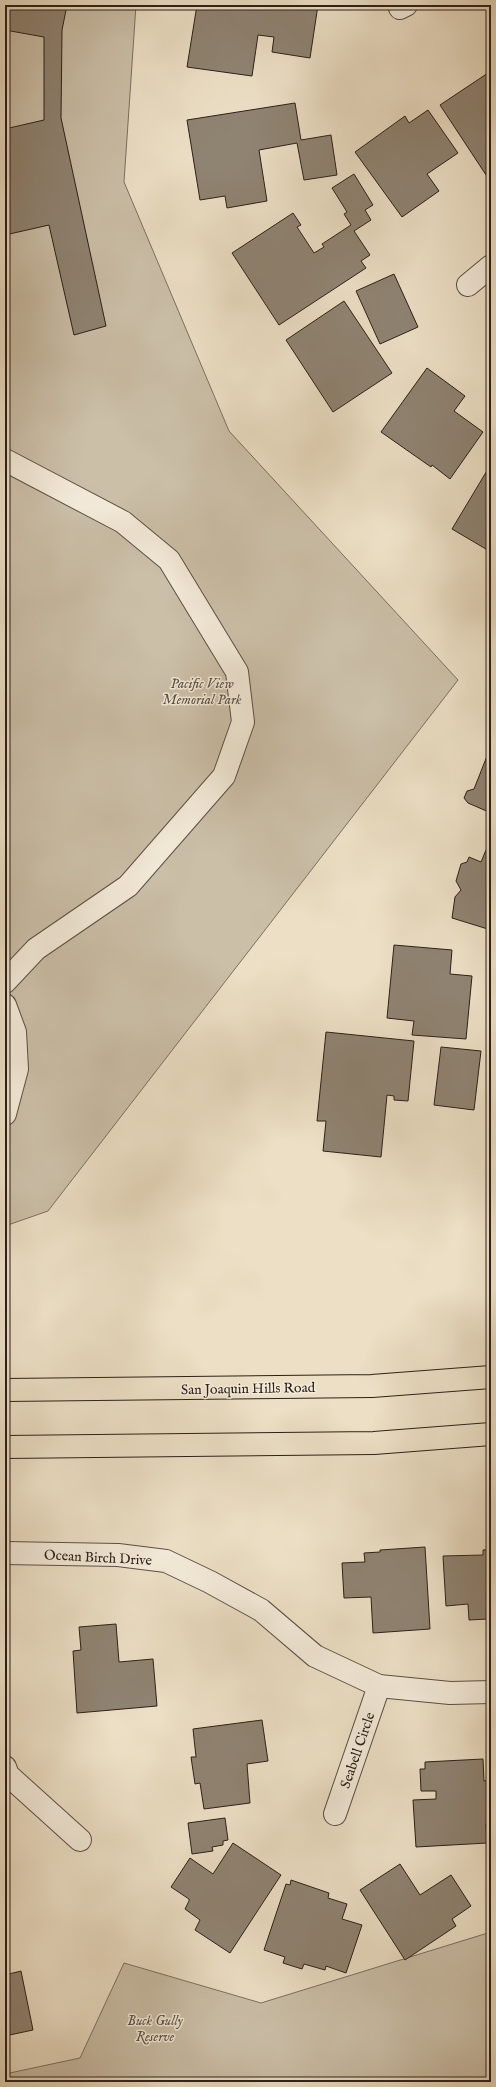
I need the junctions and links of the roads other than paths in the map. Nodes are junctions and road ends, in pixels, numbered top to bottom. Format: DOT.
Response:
graph roads {
  1 [pos="491,266"];
  2 [pos="468,285"];
  3 [pos="5,460"];
  4 [pos="5,982"];
  5 [pos="5,1005"];
  6 [pos="5,1114"];
  7 [pos="491,1376"];
  8 [pos="5,1390"];
  9 [pos="491,1434"];
  10 [pos="5,1447"];
  11 [pos="5,1553"];
  12 [pos="379,1686"];
  13 [pos="491,1692"];
  14 [pos="5,1767"];
  15 [pos="335,1814"];
  16 [pos="80,1840"];
  1 -- 2 [label="street"];
  3 -- 4 [label="street"];
  5 -- 6 [label="street"];
  7 -- 8 [label="main road, San Joaquin Hills Road"];
  9 -- 10 [label="main road"];
  11 -- 12 [label="street, Ocean Birch Drive"];
  12 -- 13 [label="street, Ocean Birch Drive"];
  12 -- 15 [label="street, Seabell Circle"];
  14 -- 16 [label="street"];
}
